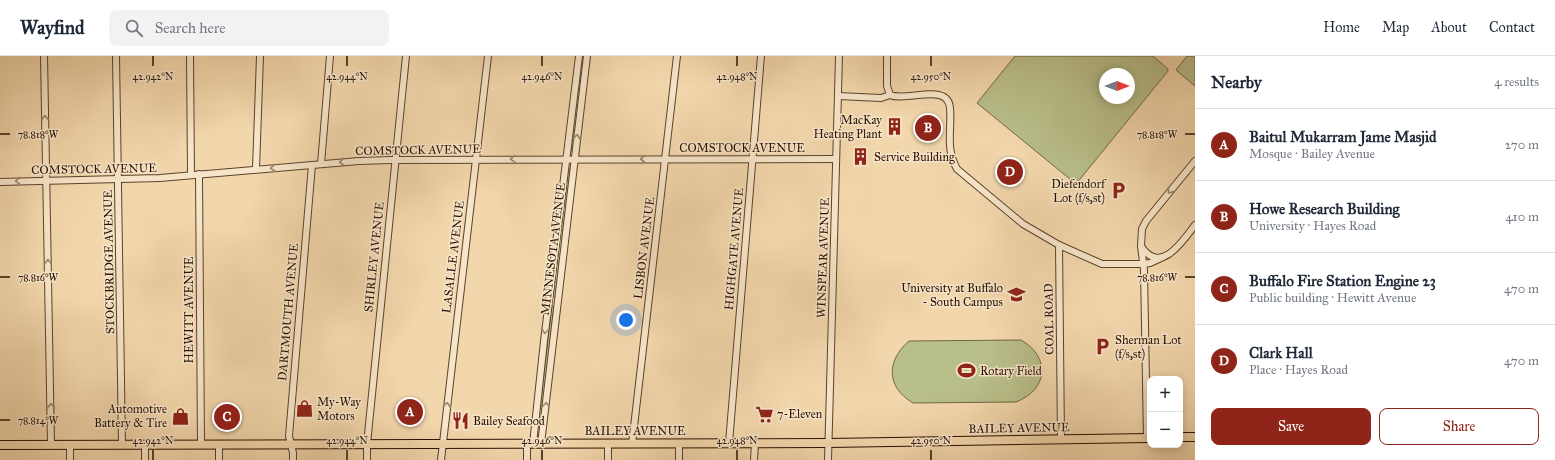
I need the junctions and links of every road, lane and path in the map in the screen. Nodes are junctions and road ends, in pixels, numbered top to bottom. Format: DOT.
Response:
graph roads {
  1 [pos="44,56"];
  2 [pos="116,56"];
  3 [pos="190,56"];
  4 [pos="260,56"];
  5 [pos="330,56"];
  6 [pos="406,56"];
  7 [pos="488,56"];
  8 [pos="579,56"];
  9 [pos="587,56"];
  10 [pos="677,56"];
  11 [pos="761,56"];
  12 [pos="839,56"];
  13 [pos="887,56"];
  14 [pos="890,95"];
  15 [pos="838,96"];
  16 [pos="567,159"];
  17 [pos="575,159"];
  18 [pos="666,159"];
  19 [pos="753,159"];
  20 [pos="836,159"];
  21 [pos="395,160"];
  22 [pos="475,160"];
  23 [pos="1195,161"];
  24 [pos="320,164"];
  25 [pos="312,165"];
  26 [pos="256,169"];
  27 [pos="199,174"];
  28 [pos="191,175"];
  29 [pos="118,180"];
  30 [pos="46,181"];
  31 [pos="0,182"];
  32 [pos="1195,225"];
  33 [pos="1059,245"];
  34 [pos="1141,246"];
  35 [pos="1163,257"];
  36 [pos="1143,264"];
  37 [pos="549,300"];
  38 [pos="558,301"];
  39 [pos="1148,412"];
  40 [pos="1183,437"];
  41 [pos="1195,437"];
  42 [pos="1147,438"];
  43 [pos="1061,440"];
  44 [pos="679,443"];
  45 [pos="729,443"];
  46 [pos="754,443"];
  47 [pos="828,443"];
  48 [pos="367,444"];
  49 [pos="442,444"];
  50 [pos="533,444"];
  51 [pos="608,444"];
  52 [pos="632,444"];
  53 [pos="0,445"];
  54 [pos="51,445"];
  55 [pos="70,445"];
  56 [pos="122,445"];
  57 [pos="145,445"];
  58 [pos="201,445"];
  59 [pos="219,445"];
  60 [pos="291,445"];
  61 [pos="830,459"];
  62 [pos="70,460"];
  63 [pos="145,460"];
  64 [pos="219,460"];
  65 [pos="293,460"];
  66 [pos="367,460"];
  67 [pos="441,460"];
  68 [pos="527,460"];
  69 [pos="608,460"];
  70 [pos="679,460"];
  71 [pos="754,460"];
  30 -- 1 [label="street, one-way"];
  2 -- 29 [label="street, STOCKBRIDGE AVENUE"];
  3 -- 28 [label="street"];
  4 -- 26 [label="street"];
  5 -- 24 [label="street"];
  6 -- 21 [label="street, SHIRLEY AVENUE"];
  7 -- 22 [label="street, LASALLE AVENUE"];
  8 -- 16 [label="street, MINNESOTA AVENUE"];
  17 -- 9 [label="street, MINNESOTA AVENUE, one-way"];
  10 -- 18 [label="street, LISBON AVENUE"];
  11 -- 19 [label="street, HIGHGATE AVENUE"];
  12 -- 15 [label="street, WINSPEAR AVENUE"];
  13 -- 14 [label="street"];
  14 -- 15 [label="street"];
  14 -- 33 [label="street"];
  15 -- 20 [label="street, WINSPEAR AVENUE"];
  16 -- 17 [label="street, COMSTOCK AVENUE"];
  16 -- 22 [label="street, COMSTOCK AVENUE, one-way"];
  16 -- 37 [label="street, MINNESOTA AVENUE"];
  18 -- 17 [label="street, COMSTOCK AVENUE, one-way"];
  17 -- 38 [label="street, MINNESOTA AVENUE"];
  18 -- 19 [label="street, COMSTOCK AVENUE"];
  18 -- 52 [label="street, LISBON AVENUE"];
  19 -- 20 [label="street, COMSTOCK AVENUE"];
  19 -- 45 [label="street, HIGHGATE AVENUE"];
  20 -- 47 [label="street, WINSPEAR AVENUE"];
  21 -- 22 [label="street, COMSTOCK AVENUE"];
  21 -- 24 [label="street, COMSTOCK AVENUE, one-way"];
  21 -- 48 [label="street, SHIRLEY AVENUE"];
  49 -- 22 [label="street, LASALLE AVENUE, one-way"];
  23 -- 34 [label="street, one-way"];
  24 -- 25 [label="street, COMSTOCK AVENUE"];
  25 -- 26 [label="street, COMSTOCK AVENUE, one-way"];
  25 -- 60 [label="street, DARTMOUTH AVENUE"];
  26 -- 27 [label="street, COMSTOCK AVENUE"];
  27 -- 28 [label="street, COMSTOCK AVENUE"];
  27 -- 58 [label="street, HEWITT AVENUE"];
  28 -- 29 [label="street, COMSTOCK AVENUE"];
  29 -- 30 [label="street, COMSTOCK AVENUE"];
  29 -- 56 [label="street, STOCKBRIDGE AVENUE"];
  30 -- 31 [label="street, COMSTOCK AVENUE, one-way"];
  54 -- 30 [label="street, one-way"];
  32 -- 35 [label="street"];
  33 -- 36 [label="street"];
  33 -- 43 [label="street, COAL ROAD"];
  34 -- 35 [label="street"];
  34 -- 36 [label="street"];
  35 -- 36 [label="street"];
  36 -- 39 [label="street"];
  37 -- 38 [label="street"];
  37 -- 50 [label="street, MINNESOTA AVENUE, one-way"];
  50 -- 38 [label="street, MINNESOTA AVENUE, one-way"];
  40 -- 41 [label="main road"];
  42 -- 43 [label="main road, BAILEY AVENUE"];
  43 -- 47 [label="main road, BAILEY AVENUE"];
  44 -- 45 [label="main road, BAILEY AVENUE"];
  44 -- 52 [label="main road, BAILEY AVENUE"];
  44 -- 70 [label="street"];
  45 -- 46 [label="main road, BAILEY AVENUE"];
  46 -- 47 [label="main road, BAILEY AVENUE"];
  46 -- 71 [label="street"];
  47 -- 61 [label="street, WINSPEAR AVENUE"];
  48 -- 49 [label="main road, BAILEY AVENUE"];
  48 -- 60 [label="main road, BAILEY AVENUE"];
  48 -- 66 [label="street, SHIRLEY AVENUE"];
  49 -- 50 [label="main road, BAILEY AVENUE"];
  49 -- 67 [label="street, LASALLE AVENUE"];
  50 -- 51 [label="main road, BAILEY AVENUE"];
  50 -- 68 [label="street, MINNESOTA AVENUE"];
  51 -- 52 [label="main road, BAILEY AVENUE"];
  51 -- 69 [label="street"];
  53 -- 54 [label="main road, BAILEY AVENUE"];
  54 -- 55 [label="main road, BAILEY AVENUE"];
  55 -- 56 [label="main road, BAILEY AVENUE"];
  55 -- 62 [label="street"];
  56 -- 57 [label="main road, BAILEY AVENUE"];
  57 -- 58 [label="main road, BAILEY AVENUE"];
  57 -- 63 [label="street"];
  58 -- 59 [label="main road, BAILEY AVENUE"];
  59 -- 60 [label="main road, BAILEY AVENUE"];
  59 -- 64 [label="street"];
  60 -- 65 [label="street, DARTMOUTH AVENUE"];
}
